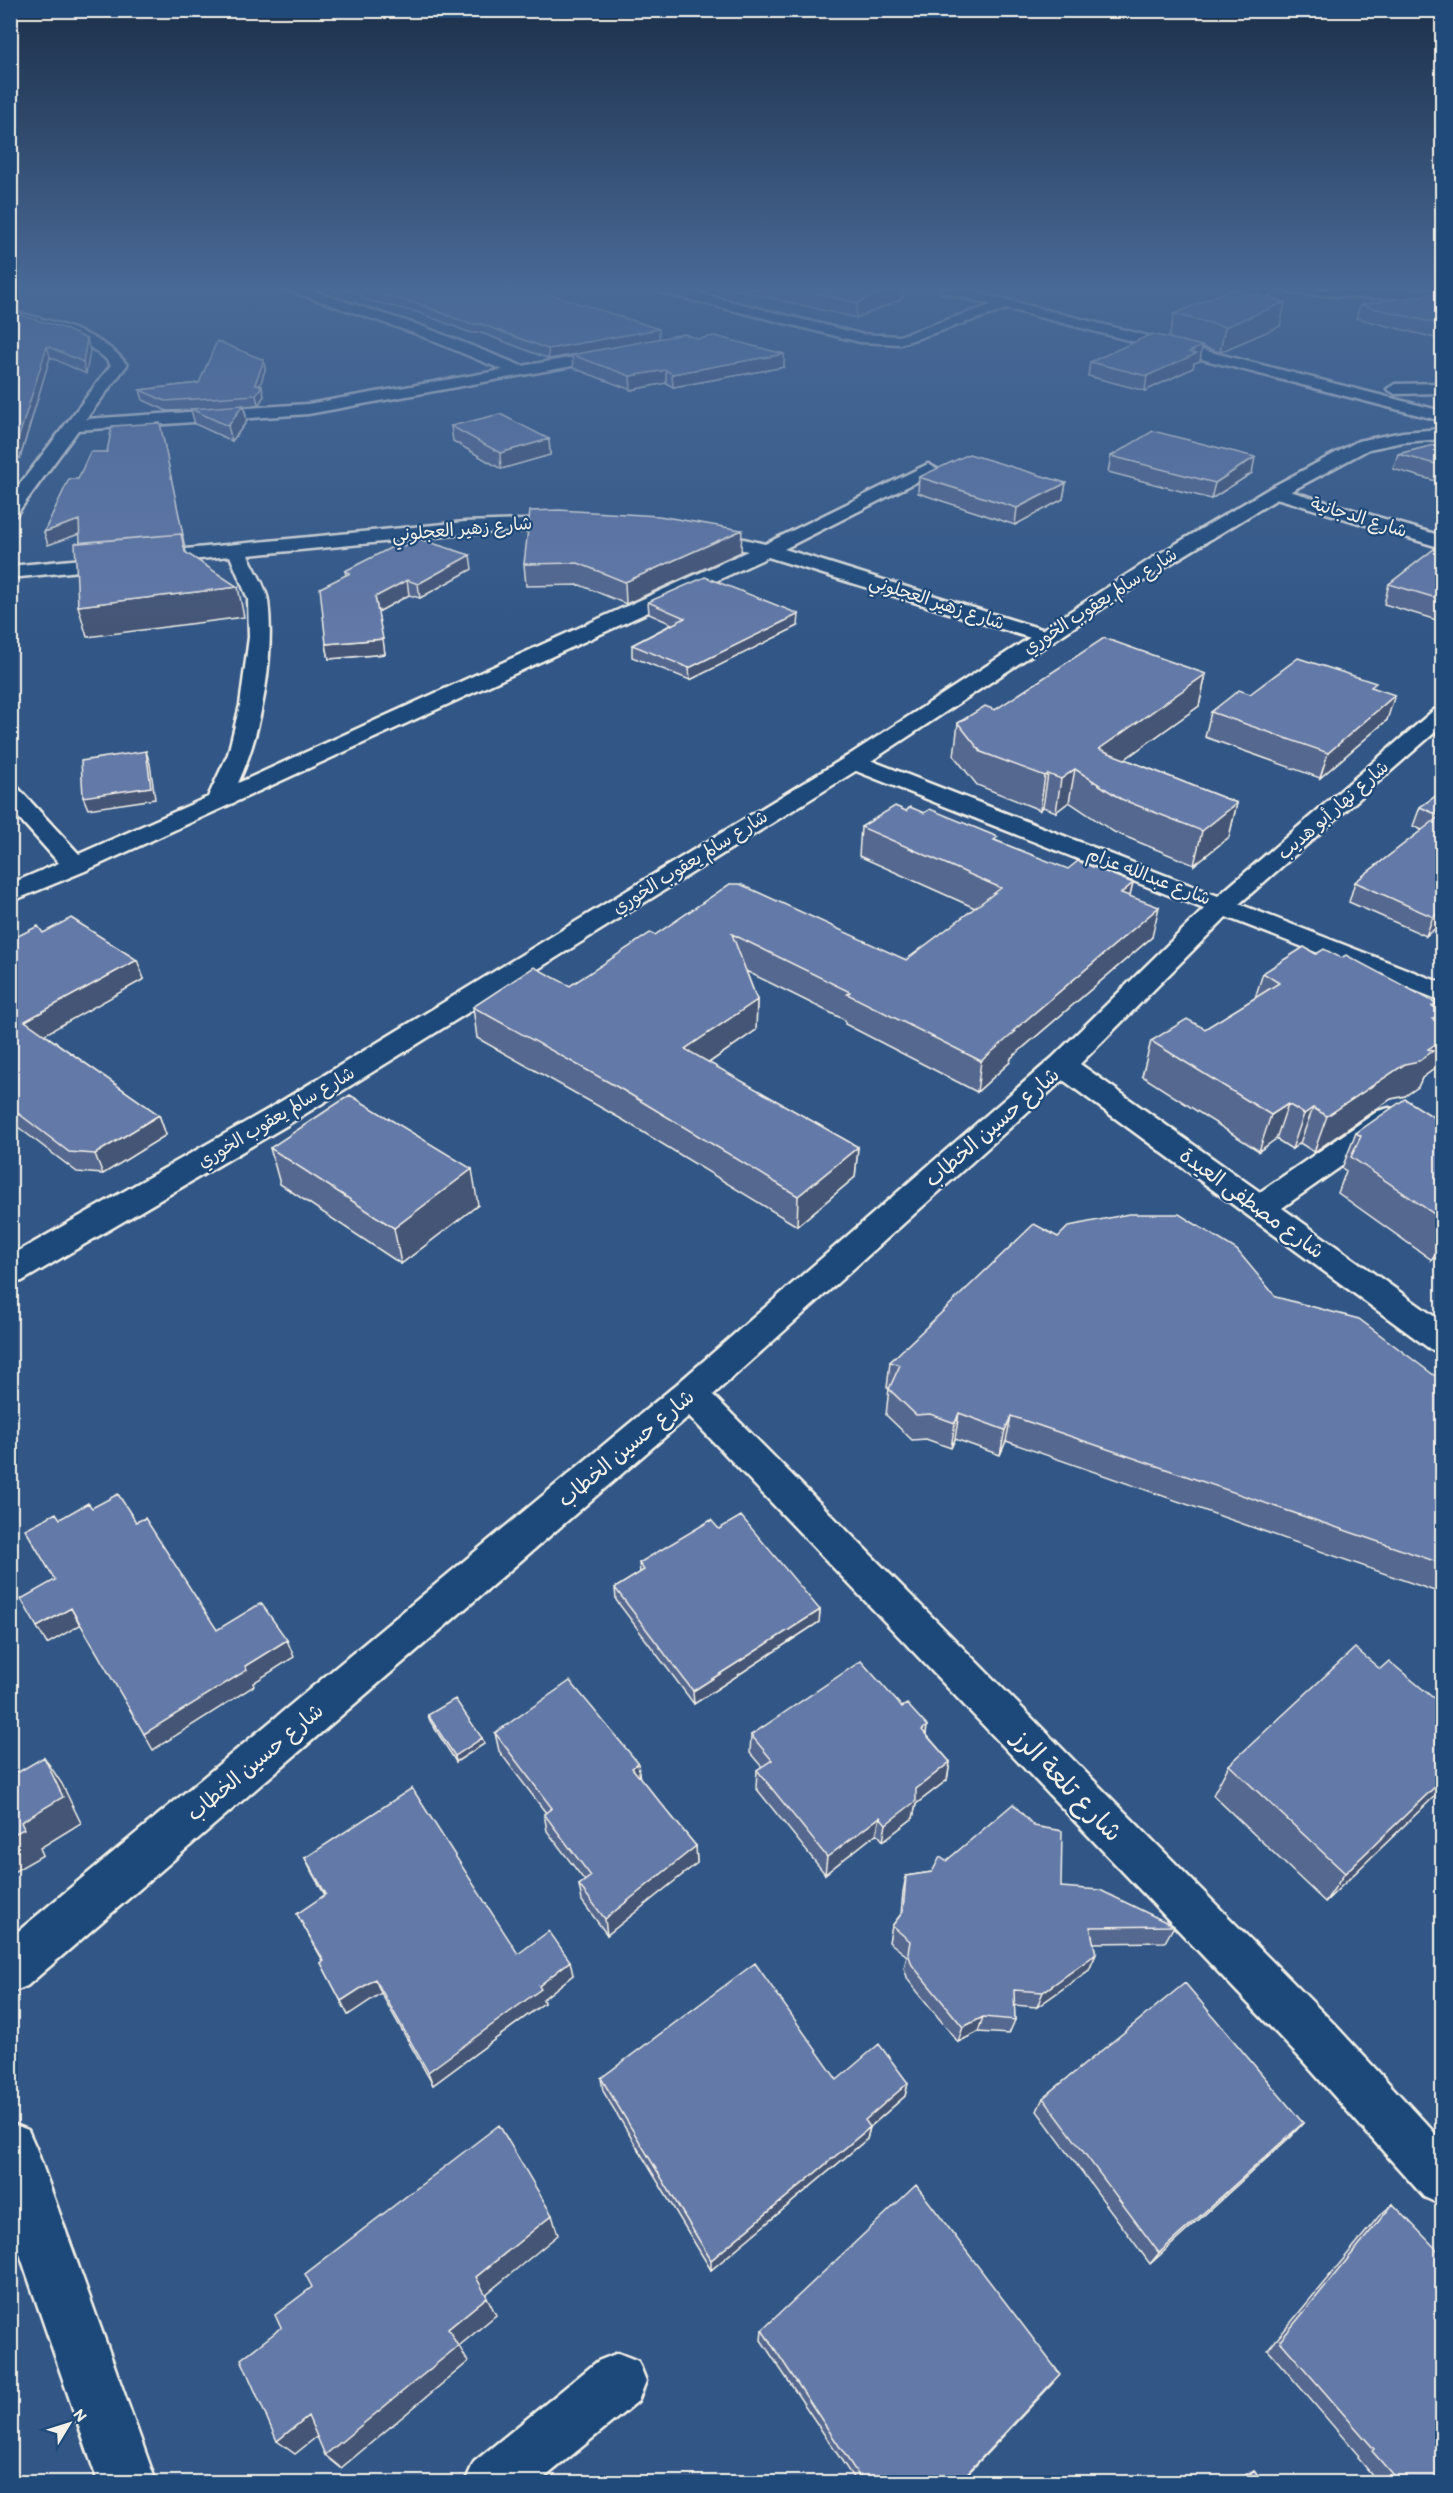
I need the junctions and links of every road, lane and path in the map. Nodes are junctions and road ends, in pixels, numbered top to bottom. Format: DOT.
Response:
graph roads {
  1 [pos="89,405"];
  2 [pos="333,405"];
  3 [pos="1350,405"];
  4 [pos="1401,405"];
  5 [pos="1355,411"];
  6 [pos="1443,416"];
  7 [pos="74,425"];
  8 [pos="1443,434"];
  9 [pos="928,469"];
  10 [pos="1276,492"];
  11 [pos="10,511"];
  12 [pos="588,523"];
  13 [pos="677,531"];
  14 [pos="1443,542"];
  15 [pos="767,550"];
  16 [pos="237,551"];
  17 [pos="10,572"];
  18 [pos="1044,636"];
  19 [pos="1443,714"];
  20 [pos="854,762"];
  21 [pos="10,793"];
  22 [pos="218,801"];
  23 [pos="76,866"];
  24 [pos="10,894"];
  25 [pos="1223,905"];
  26 [pos="1443,993"];
  27 [pos="1062,1065"];
  28 [pos="1403,1108"];
  29 [pos="1260,1208"];
  30 [pos="14,1264"];
  31 [pos="1443,1340"];
  32 [pos="690,1394"];
  33 [pos="10,1969"];
  34 [pos="10,2148"];
  35 [pos="1443,2179"];
  36 [pos="618,2381"];
  37 [pos="127,2482"];
  38 [pos="494,2482"];
  1 -- 7 [label="street"];
  2 -- 7 [label="street"];
  3 -- 5 [label="street"];
  4 -- 6 [label="street"];
  7 -- 11 [label="street"];
  8 -- 10 [label="street, شارع سالم يعقوب الخوري"];
  9 -- 15 [label="street"];
  10 -- 14 [label="street, شارع الدجانية"];
  10 -- 18 [label="street, شارع سالم يعقوب الخوري"];
  12 -- 16 [label="street, شارع زهير العجلوني"];
  13 -- 15 [label="street, شارع زهير العجلوني"];
  15 -- 18 [label="street, شارع زهير العجلوني"];
  15 -- 22 [label="street"];
  16 -- 17 [label="street, شارع زهير العجلوني"];
  16 -- 22 [label="street"];
  18 -- 20 [label="street, شارع سالم يعقوب الخوري"];
  19 -- 25 [label="street, شارع نهار أبو هديب"];
  20 -- 25 [label="street, شارع عبدالله عزام"];
  20 -- 30 [label="street, شارع سالم يعقوب الخوري"];
  21 -- 23 [label="street"];
  22 -- 23 [label="street"];
  23 -- 24 [label="street"];
  25 -- 26 [label="street, شارع عبدالله عزام"];
  25 -- 27 [label="street, شارع حسين الخطاب"];
  27 -- 29 [label="street, شارع مصطفى العيدة"];
  27 -- 32 [label="street, شارع حسين الخطاب"];
  28 -- 29 [label="street"];
  29 -- 31 [label="street, شارع مصطفى العيدة"];
  32 -- 33 [label="street, شارع حسين الخطاب"];
  32 -- 35 [label="street, شارع تلعة الرز"];
  34 -- 37 [label="street"];
  36 -- 38 [label="street"];
}
